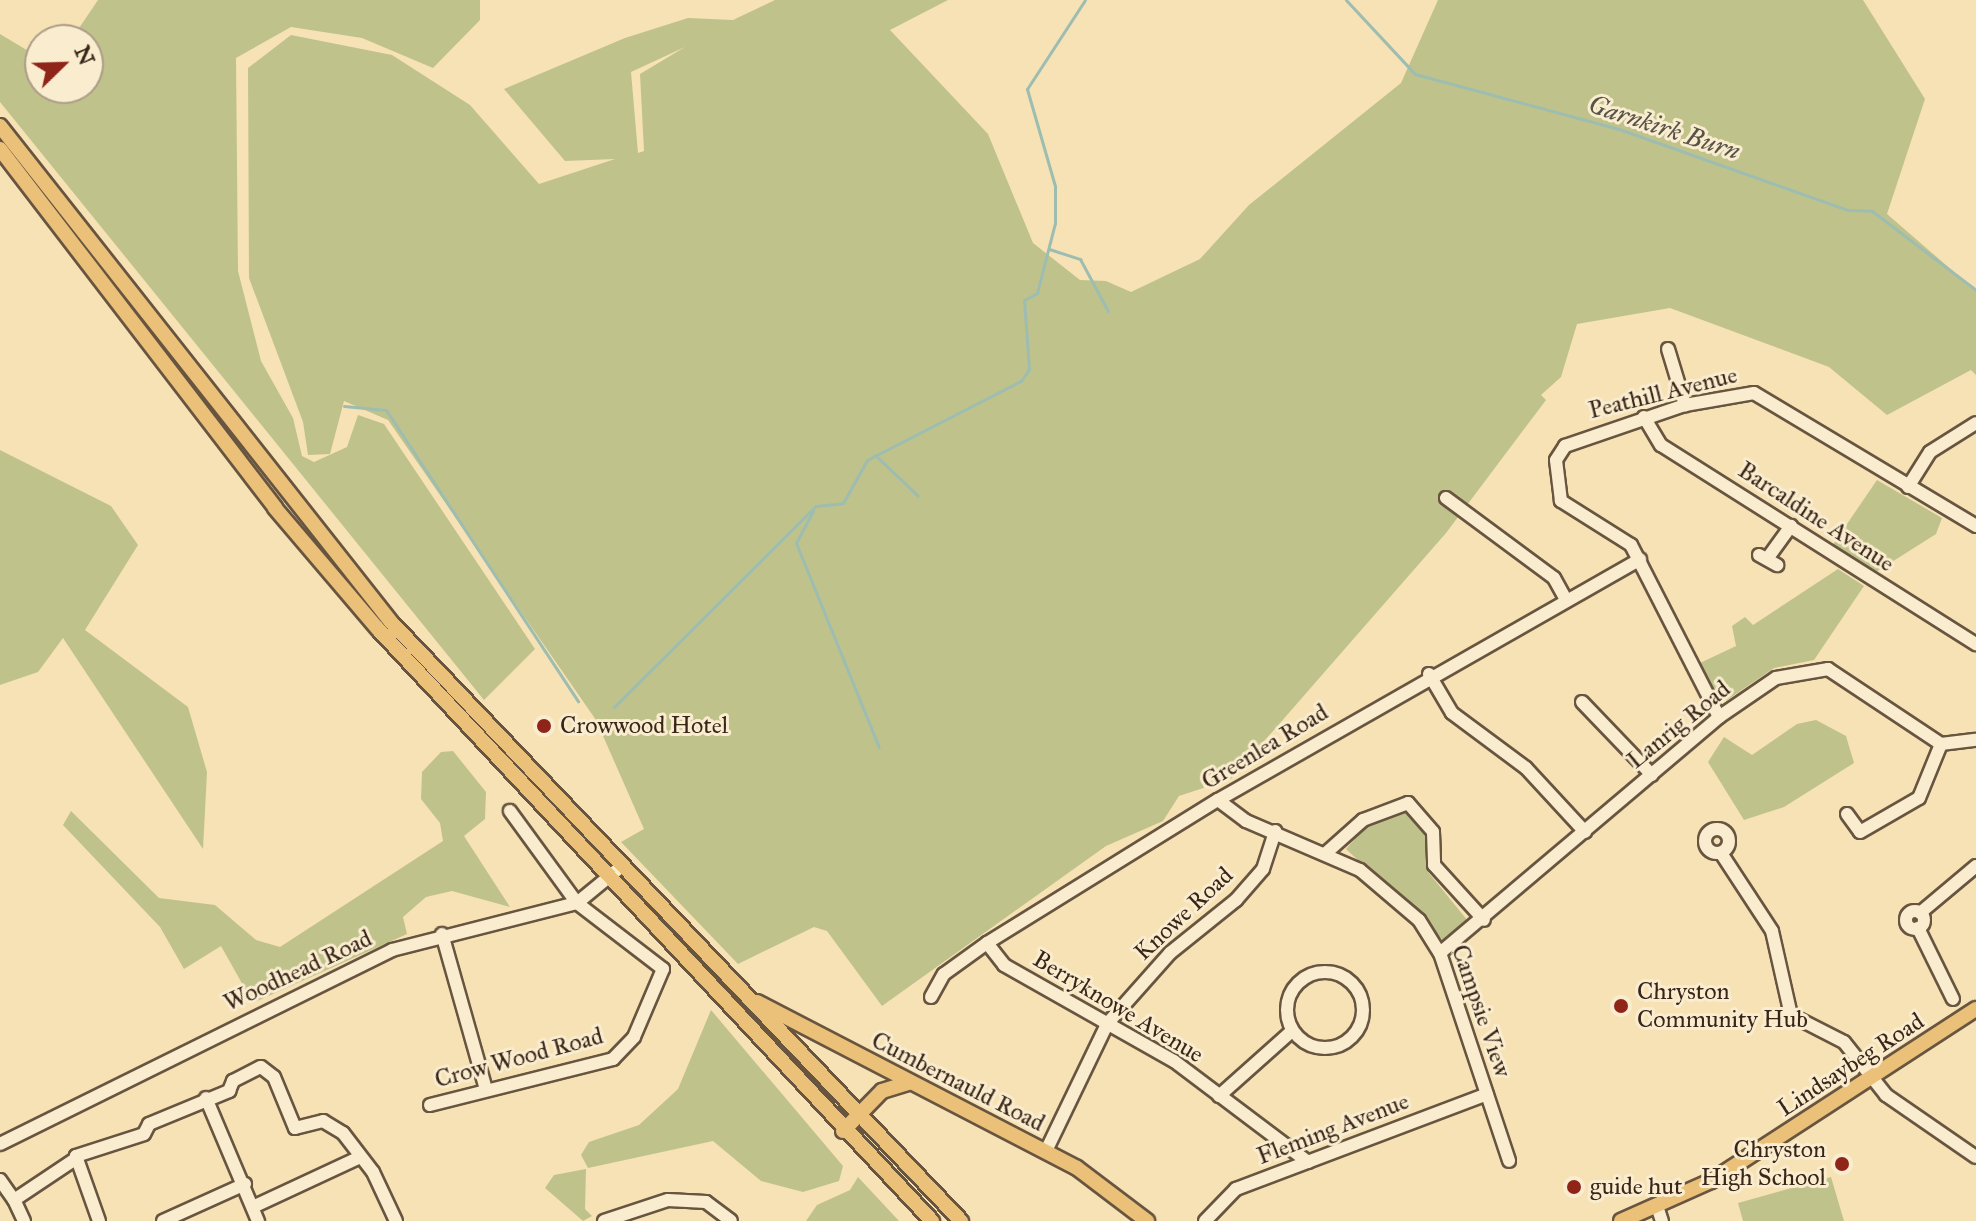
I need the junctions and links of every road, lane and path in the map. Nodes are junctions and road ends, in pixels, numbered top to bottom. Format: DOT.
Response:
graph roads {
  1 [pos="0,126"];
  2 [pos="0,149"];
  3 [pos="1668,349"];
  4 [pos="1685,405"];
  5 [pos="1644,417"];
  6 [pos="1976,423"];
  7 [pos="1908,487"];
  8 [pos="1446,498"];
  9 [pos="1791,526"];
  10 [pos="1976,526"];
  11 [pos="1640,559"];
  12 [pos="1768,560"];
  13 [pos="1566,600"];
  14 [pos="1976,644"];
  15 [pos="1429,674"];
  16 [pos="1582,702"];
  17 [pos="1719,717"];
  18 [pos="1976,740"];
  19 [pos="1941,744"];
  20 [pos="1652,775"];
  21 [pos="1218,800"];
  22 [pos="510,811"];
  23 [pos="1847,814"];
  24 [pos="1275,831"];
  25 [pos="1585,832"];
  26 [pos="1326,853"];
  27 [pos="1721,853"];
  28 [pos="622,866"];
  29 [pos="1976,866"];
  30 [pos="609,879"];
  31 [pos="577,903"];
  32 [pos="1484,920"];
  33 [pos="442,934"];
  34 [pos="987,943"];
  35 [pos="1440,953"];
  36 [pos="742,995"];
  37 [pos="931,997"];
  38 [pos="1953,999"];
  39 [pos="1976,1009"];
  40 [pos="1107,1024"];
  41 [pos="1292,1031"];
  42 [pos="1872,1079"];
  43 [pos="909,1083"];
  44 [pos="486,1090"];
  45 [pos="1487,1094"];
  46 [pos="1219,1096"];
  47 [pos="206,1098"];
  48 [pos="430,1105"];
  49 [pos="860,1114"];
  50 [pos="843,1131"];
  51 [pos="0,1144"];
  52 [pos="1046,1151"];
  53 [pos="1973,1151"];
  54 [pos="360,1157"];
  55 [pos="77,1158"];
  56 [pos="1509,1161"];
  57 [pos="1308,1162"];
  58 [pos="0,1180"];
  59 [pos="245,1184"];
  60 [pos="14,1200"];
  61 [pos="255,1206"];
  62 [pos="1657,1206"];
  63 [pos="620,1217"];
  64 [pos="24,1221"];
  65 [pos="99,1221"];
  66 [pos="163,1221"];
  67 [pos="258,1221"];
  68 [pos="396,1221"];
  69 [pos="604,1221"];
  70 [pos="731,1221"];
  71 [pos="932,1221"];
  72 [pos="961,1221"];
  73 [pos="1147,1221"];
  74 [pos="1205,1221"];
  75 [pos="1621,1221"];
  76 [pos="1662,1221"];
  1 -- 28 [label="main road"];
  2 -- 30 [label="main road"];
  3 -- 4 [label="street"];
  4 -- 5 [label="street, Peathill Avenue"];
  4 -- 7 [label="street, Peathill Avenue"];
  5 -- 9 [label="street, Barcaldine Avenue"];
  5 -- 11 [label="street, Peathill Avenue"];
  6 -- 7 [label="street"];
  7 -- 10 [label="street, Peathill Avenue"];
  8 -- 13 [label="street"];
  9 -- 12 [label="street"];
  9 -- 14 [label="street, Barcaldine Avenue"];
  11 -- 13 [label="street, Greenlea Road"];
  11 -- 17 [label="street, Peathill Avenue"];
  13 -- 15 [label="street, Greenlea Road"];
  15 -- 21 [label="street, Greenlea Road"];
  15 -- 25 [label="street"];
  16 -- 20 [label="street"];
  17 -- 19 [label="street, Lanrig Road"];
  17 -- 20 [label="street, Lanrig Road"];
  18 -- 19 [label="street"];
  19 -- 23 [label="street"];
  20 -- 25 [label="street, Lanrig Road"];
  21 -- 24 [label="street, Campsie View"];
  21 -- 34 [label="street, Greenlea Road"];
  22 -- 31 [label="street"];
  24 -- 26 [label="street, Campsie View"];
  24 -- 40 [label="street, Knowe Road"];
  25 -- 32 [label="street, Lanrig Road"];
  26 -- 32 [label="street"];
  26 -- 35 [label="street, Campsie View"];
  27 -- 42 [label="street"];
  28 -- 30 [label="street, Woodhead Road"];
  28 -- 36 [label="main road"];
  29 -- 38 [label="street"];
  30 -- 31 [label="street, Woodhead Road"];
  30 -- 50 [label="main road"];
  31 -- 33 [label="street, Woodhead Road"];
  31 -- 44 [label="street, Crow Wood Road"];
  32 -- 35 [label="street, Lanrig Road"];
  33 -- 44 [label="street"];
  33 -- 51 [label="street, Woodhead Road"];
  34 -- 37 [label="street, Greenlea Road"];
  34 -- 40 [label="street, Berryknowe Avenue"];
  35 -- 45 [label="street, Campsie View"];
  36 -- 43 [label="main road, Cumbernauld Road"];
  36 -- 49 [label="main road"];
  39 -- 42 [label="main road, Lindsaybeg Road"];
  40 -- 46 [label="street, Berryknowe Avenue"];
  40 -- 52 [label="street, Knowe Road"];
  41 -- 41 [label="street"];
  41 -- 46 [label="street"];
  42 -- 53 [label="street"];
  42 -- 62 [label="main road, Lindsaybeg Road"];
  43 -- 49 [label="main road"];
  43 -- 52 [label="main road, Cumbernauld Road"];
  44 -- 48 [label="street, Crow Wood Road"];
  45 -- 56 [label="street, Campsie View"];
  45 -- 57 [label="street, Fleming Avenue"];
  46 -- 57 [label="street, Berryknowe Avenue"];
  47 -- 54 [label="street"];
  47 -- 55 [label="street"];
  47 -- 59 [label="street"];
  49 -- 50 [label="main road"];
  49 -- 72 [label="main road"];
  50 -- 71 [label="main road"];
  52 -- 73 [label="main road, Cumbernauld Road"];
  54 -- 61 [label="street"];
  54 -- 68 [label="street"];
  55 -- 60 [label="street"];
  55 -- 65 [label="street"];
  57 -- 74 [label="street, Fleming Avenue"];
  58 -- 60 [label="street"];
  59 -- 61 [label="street"];
  59 -- 66 [label="street"];
  60 -- 64 [label="street"];
  61 -- 67 [label="street"];
  62 -- 75 [label="main road, Lindsaybeg Road"];
  62 -- 76 [label="street"];
  63 -- 69 [label="street"];
  63 -- 70 [label="street"];
}
